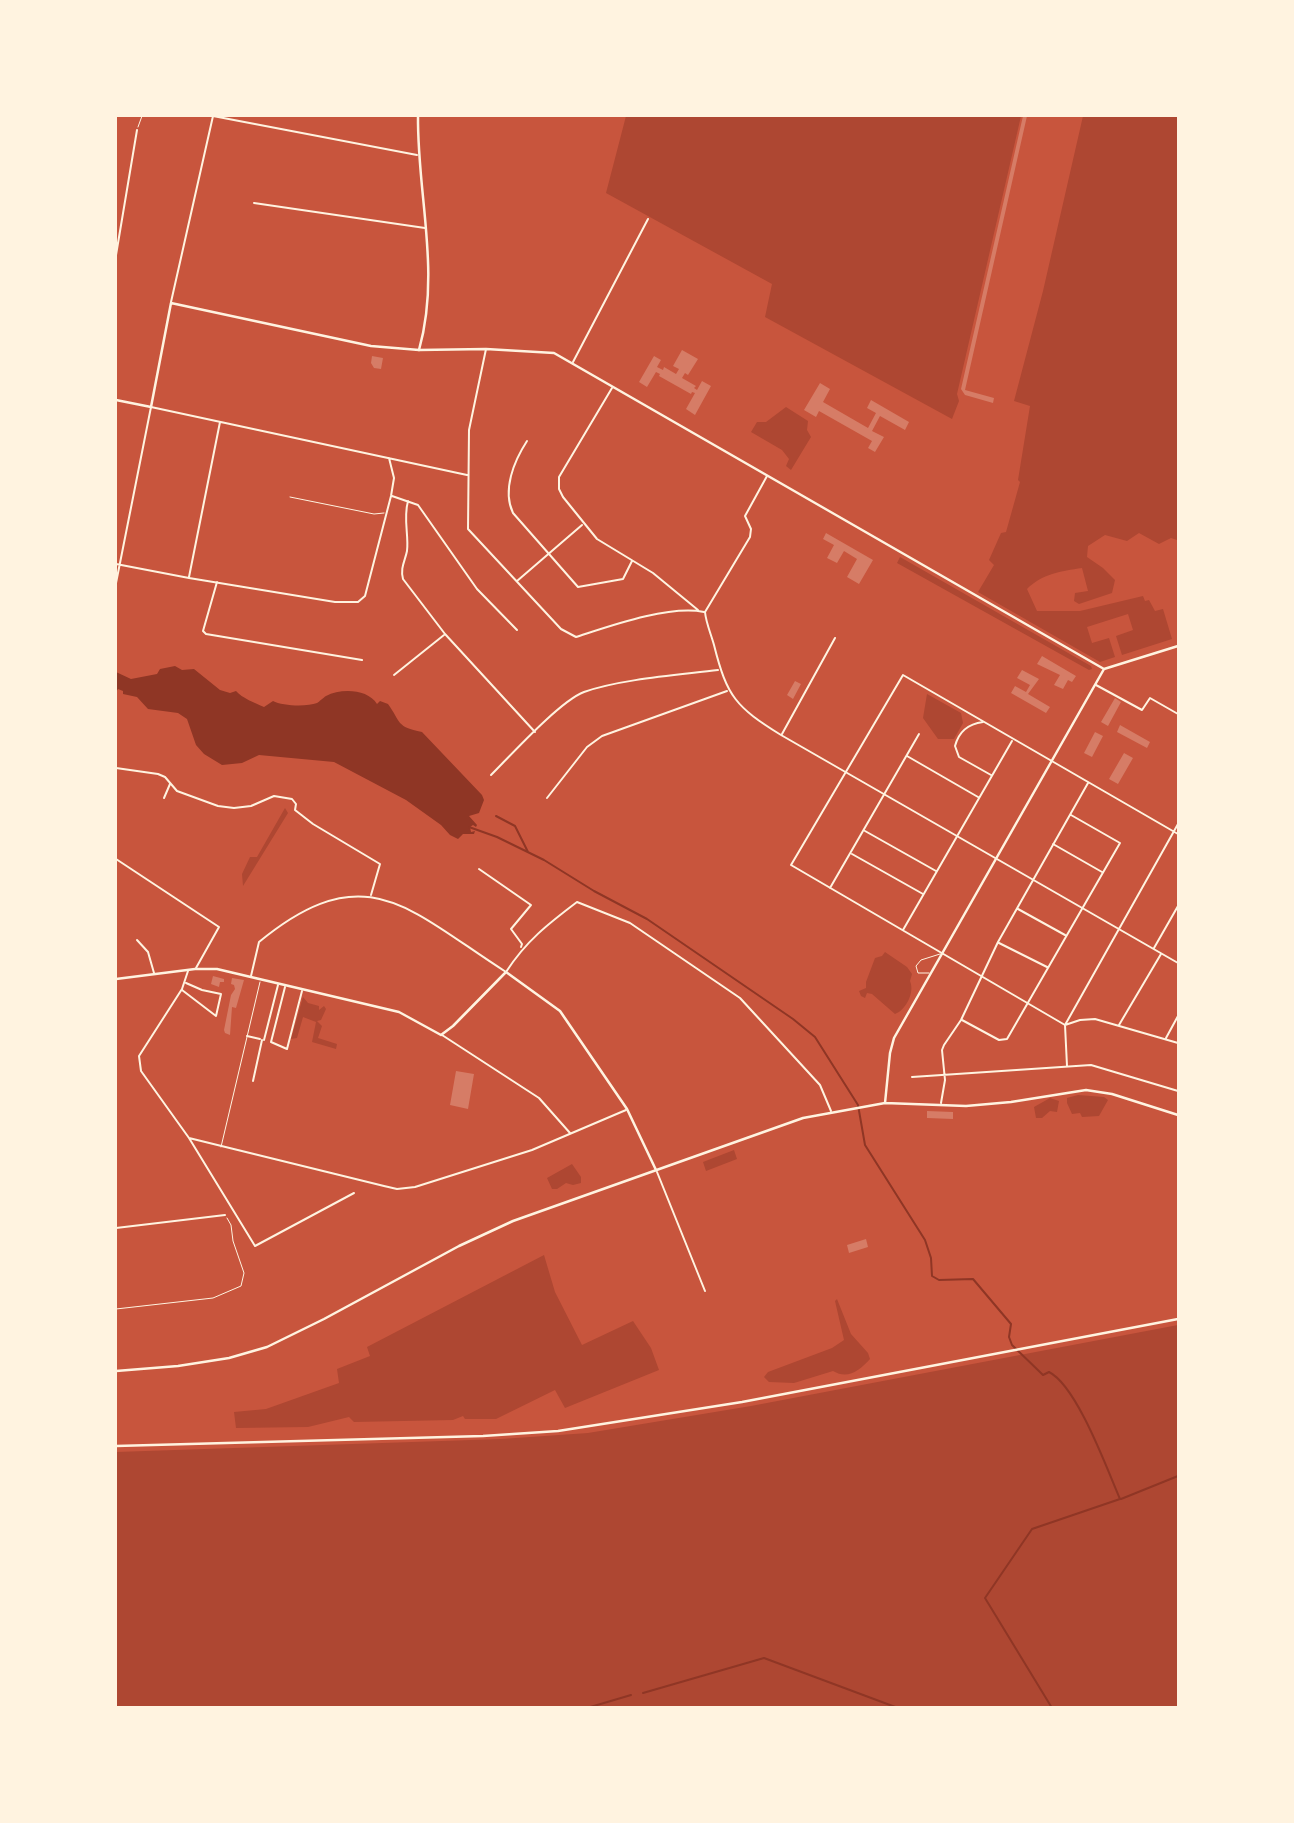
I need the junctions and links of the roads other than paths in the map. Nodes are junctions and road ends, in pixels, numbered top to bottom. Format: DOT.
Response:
graph roads {
  1 [pos="142,116"];
  2 [pos="213,116"];
  3 [pos="418,116"];
  4 [pos="137,130"];
  5 [pos="417,155"];
  6 [pos="254,203"];
  7 [pos="648,219"];
  8 [pos="426,228"];
  9 [pos="116,255"];
  10 [pos="171,303"];
  11 [pos="486,349"];
  12 [pos="419,350"];
  13 [pos="573,362"];
  14 [pos="613,386"];
  15 [pos="116,400"];
  16 [pos="151,407"];
  17 [pos="221,421"];
  18 [pos="527,441"];
  19 [pos="389,457"];
  20 [pos="467,475"];
  21 [pos="767,476"];
  22 [pos="391,496"];
  23 [pos="290,497"];
  24 [pos="408,501"];
  25 [pos="387,513"];
  26 [pos="583,524"];
  27 [pos="549,554"];
  28 [pos="632,560"];
  29 [pos="117,564"];
  30 [pos="189,578"];
  31 [pos="517,581"];
  32 [pos="217,582"];
  33 [pos="116,583"];
  34 [pos="698,611"];
  35 [pos="705,612"];
  36 [pos="517,630"];
  37 [pos="445,634"];
  38 [pos="835,638"];
  39 [pos="1178,646"];
  40 [pos="362,660"];
  41 [pos="1104,669"];
  42 [pos="719,670"];
  43 [pos="394,675"];
  44 [pos="1095,685"];
  45 [pos="728,691"];
  46 [pos="1178,714"];
  47 [pos="983,722"];
  48 [pos="535,732"];
  49 [pos="781,734"];
  50 [pos="919,734"];
  51 [pos="1013,739"];
  52 [pos="906,756"];
  53 [pos="1052,761"];
  54 [pos="116,768"];
  55 [pos="847,772"];
  56 [pos="491,775"];
  57 [pos="992,776"];
  58 [pos="171,783"];
  59 [pos="1089,783"];
  60 [pos="885,793"];
  61 [pos="164,798"];
  62 [pos="547,798"];
  63 [pos="979,798"];
  64 [pos="1070,814"];
  65 [pos="1178,824"];
  66 [pos="863,830"];
  67 [pos="1174,832"];
  68 [pos="1178,834"];
  69 [pos="958,835"];
  70 [pos="1053,844"];
  71 [pos="850,853"];
  72 [pos="997,857"];
  73 [pos="116,859"];
  74 [pos="479,869"];
  75 [pos="937,872"];
  76 [pos="1102,873"];
  77 [pos="1033,878"];
  78 [pos="829,888"];
  79 [pos="924,895"];
  80 [pos="370,896"];
  81 [pos="1178,906"];
  82 [pos="1082,907"];
  83 [pos="1017,908"];
  84 [pos="1119,929"];
  85 [pos="903,931"];
  86 [pos="1066,936"];
  87 [pos="137,940"];
  88 [pos="998,942"];
  89 [pos="1154,949"];
  90 [pos="520,950"];
  91 [pos="1161,953"];
  92 [pos="942,954"];
  93 [pos="1178,963"];
  94 [pos="1048,967"];
  95 [pos="195,969"];
  96 [pos="189,970"];
  97 [pos="933,970"];
  98 [pos="506,972"];
  99 [pos="155,974"];
  100 [pos="981,976"];
  101 [pos="251,978"];
  102 [pos="116,979"];
  103 [pos="260,980"];
  104 [pos="185,982"];
  105 [pos="278,984"];
  106 [pos="285,986"];
  107 [pos="181,989"];
  108 [pos="302,990"];
  109 [pos="1028,1003"];
  110 [pos="1178,1016"];
  111 [pos="961,1020"];
  112 [pos="1065,1025"];
  113 [pos="1118,1026"];
  114 [pos="441,1035"];
  115 [pos="247,1036"];
  116 [pos="1166,1039"];
  117 [pos="263,1040"];
  118 [pos="271,1042"];
  119 [pos="1178,1043"];
  120 [pos="1067,1066"];
  121 [pos="944,1076"];
  122 [pos="912,1077"];
  123 [pos="253,1081"];
  124 [pos="1178,1091"];
  125 [pos="885,1103"];
  126 [pos="940,1105"];
  127 [pos="627,1109"];
  128 [pos="831,1113"];
  129 [pos="1178,1115"];
  130 [pos="571,1134"];
  131 [pos="189,1138"];
  132 [pos="221,1147"];
  133 [pos="656,1170"];
  134 [pos="354,1193"];
  135 [pos="225,1215"];
  136 [pos="116,1228"];
  137 [pos="705,1291"];
  138 [pos="1178,1319"];
  139 [pos="116,1371"];
  140 [pos="116,1446"];
  1 -- 4 [label="lane"];
  2 -- 5 [label="street"];
  2 -- 10 [label="street"];
  3 -- 5 [label="main road"];
  4 -- 9 [label="street"];
  5 -- 8 [label="main road"];
  6 -- 8 [label="street"];
  7 -- 13 [label="street"];
  8 -- 12 [label="main road"];
  10 -- 12 [label="main road"];
  10 -- 16 [label="main road"];
  11 -- 12 [label="main road"];
  11 -- 13 [label="main road"];
  11 -- 20 [label="street"];
  13 -- 14 [label="main road"];
  14 -- 21 [label="main road"];
  14 -- 26 [label="street"];
  15 -- 16 [label="main road"];
  16 -- 17 [label="street"];
  16 -- 29 [label="street"];
  17 -- 19 [label="street"];
  17 -- 30 [label="street"];
  18 -- 27 [label="street"];
  19 -- 20 [label="street"];
  19 -- 22 [label="street"];
  20 -- 31 [label="street"];
  21 -- 35 [label="street"];
  21 -- 41 [label="main road"];
  22 -- 24 [label="street"];
  22 -- 25 [label="street"];
  23 -- 25 [label="lane"];
  24 -- 36 [label="street"];
  24 -- 37 [label="street"];
  25 -- 32 [label="street"];
  26 -- 27 [label="street"];
  26 -- 28 [label="street"];
  27 -- 28 [label="street"];
  27 -- 31 [label="street"];
  28 -- 34 [label="street"];
  29 -- 30 [label="street"];
  29 -- 33 [label="street"];
  30 -- 32 [label="street"];
  31 -- 34 [label="street"];
  32 -- 40 [label="street"];
  34 -- 35 [label="street"];
  35 -- 42 [label="street"];
  37 -- 43 [label="street"];
  37 -- 48 [label="street"];
  38 -- 49 [label="street"];
  39 -- 41 [label="main road"];
  41 -- 44 [label="main road"];
  42 -- 45 [label="street"];
  42 -- 48 [label="street"];
  44 -- 46 [label="street"];
  44 -- 53 [label="main road"];
  45 -- 49 [label="street"];
  45 -- 62 [label="street"];
  47 -- 51 [label="street"];
  47 -- 55 [label="street"];
  47 -- 57 [label="street"];
  48 -- 56 [label="street"];
  49 -- 55 [label="street"];
  50 -- 52 [label="street"];
  51 -- 53 [label="street"];
  51 -- 57 [label="street"];
  52 -- 60 [label="street"];
  52 -- 63 [label="street"];
  53 -- 59 [label="street"];
  53 -- 72 [label="main road"];
  54 -- 58 [label="street"];
  55 -- 60 [label="street"];
  55 -- 78 [label="street"];
  57 -- 63 [label="street"];
  58 -- 61 [label="street"];
  58 -- 80 [label="street"];
  59 -- 64 [label="street"];
  59 -- 67 [label="street"];
  60 -- 66 [label="street"];
  60 -- 69 [label="street"];
  63 -- 69 [label="street"];
  64 -- 70 [label="street"];
  64 -- 76 [label="street"];
  65 -- 67 [label="street"];
  66 -- 71 [label="street"];
  66 -- 75 [label="street"];
  67 -- 68 [label="street"];
  67 -- 84 [label="street"];
  69 -- 72 [label="street"];
  69 -- 75 [label="street"];
  70 -- 76 [label="street"];
  70 -- 77 [label="street"];
  71 -- 78 [label="street"];
  71 -- 79 [label="street"];
  72 -- 77 [label="street"];
  72 -- 92 [label="main road"];
  73 -- 95 [label="street"];
  74 -- 90 [label="street"];
  75 -- 79 [label="street"];
  76 -- 82 [label="street"];
  77 -- 82 [label="street"];
  77 -- 83 [label="street"];
  78 -- 85 [label="street"];
  79 -- 85 [label="street"];
  80 -- 98 [label="street"];
  80 -- 101 [label="street"];
  81 -- 89 [label="street"];
  82 -- 84 [label="street"];
  82 -- 86 [label="street"];
  83 -- 86 [label="street"];
  83 -- 88 [label="street"];
  84 -- 89 [label="street"];
  84 -- 112 [label="street"];
  85 -- 92 [label="street"];
  86 -- 94 [label="street"];
  87 -- 99 [label="street"];
  88 -- 94 [label="street"];
  88 -- 100 [label="street"];
  89 -- 91 [label="street"];
  90 -- 98 [label="street"];
  90 -- 128 [label="street"];
  91 -- 93 [label="street"];
  91 -- 113 [label="street"];
  92 -- 97 [label="main road"];
  92 -- 97 [label="lane"];
  92 -- 100 [label="street"];
  94 -- 109 [label="street"];
  95 -- 96 [label="main road"];
  95 -- 101 [label="main road"];
  96 -- 99 [label="main road"];
  96 -- 104 [label="street"];
  97 -- 125 [label="main road"];
  98 -- 114 [label="main road"];
  98 -- 127 [label="main road"];
  99 -- 102 [label="main road"];
  100 -- 109 [label="street"];
  100 -- 111 [label="street"];
  101 -- 103 [label="main road"];
  103 -- 105 [label="main road"];
  103 -- 115 [label="lane"];
  104 -- 107 [label="street"];
  104 -- 107 [label="street"];
  105 -- 106 [label="main road"];
  105 -- 117 [label="street"];
  106 -- 108 [label="main road"];
  106 -- 118 [label="street"];
  107 -- 131 [label="street"];
  108 -- 114 [label="main road"];
  108 -- 118 [label="street"];
  109 -- 111 [label="street"];
  109 -- 112 [label="street"];
  110 -- 116 [label="street"];
  111 -- 121 [label="street"];
  112 -- 113 [label="street"];
  112 -- 120 [label="street"];
  113 -- 116 [label="street"];
  114 -- 130 [label="street"];
  115 -- 117 [label="street"];
  115 -- 132 [label="lane"];
  116 -- 119 [label="street"];
  117 -- 118 [label="street"];
  117 -- 123 [label="street"];
  120 -- 121 [label="street"];
  120 -- 124 [label="street"];
  121 -- 122 [label="street"];
  121 -- 126 [label="street"];
  125 -- 126 [label="main road"];
  125 -- 128 [label="main road"];
  126 -- 129 [label="main road"];
  127 -- 130 [label="street"];
  127 -- 133 [label="main road"];
  128 -- 133 [label="main road"];
  130 -- 132 [label="street"];
  131 -- 132 [label="street"];
  131 -- 134 [label="street"];
  133 -- 137 [label="street"];
  133 -- 139 [label="main road"];
  135 -- 136 [label="street"];
  138 -- 140 [label="main road"];
}
